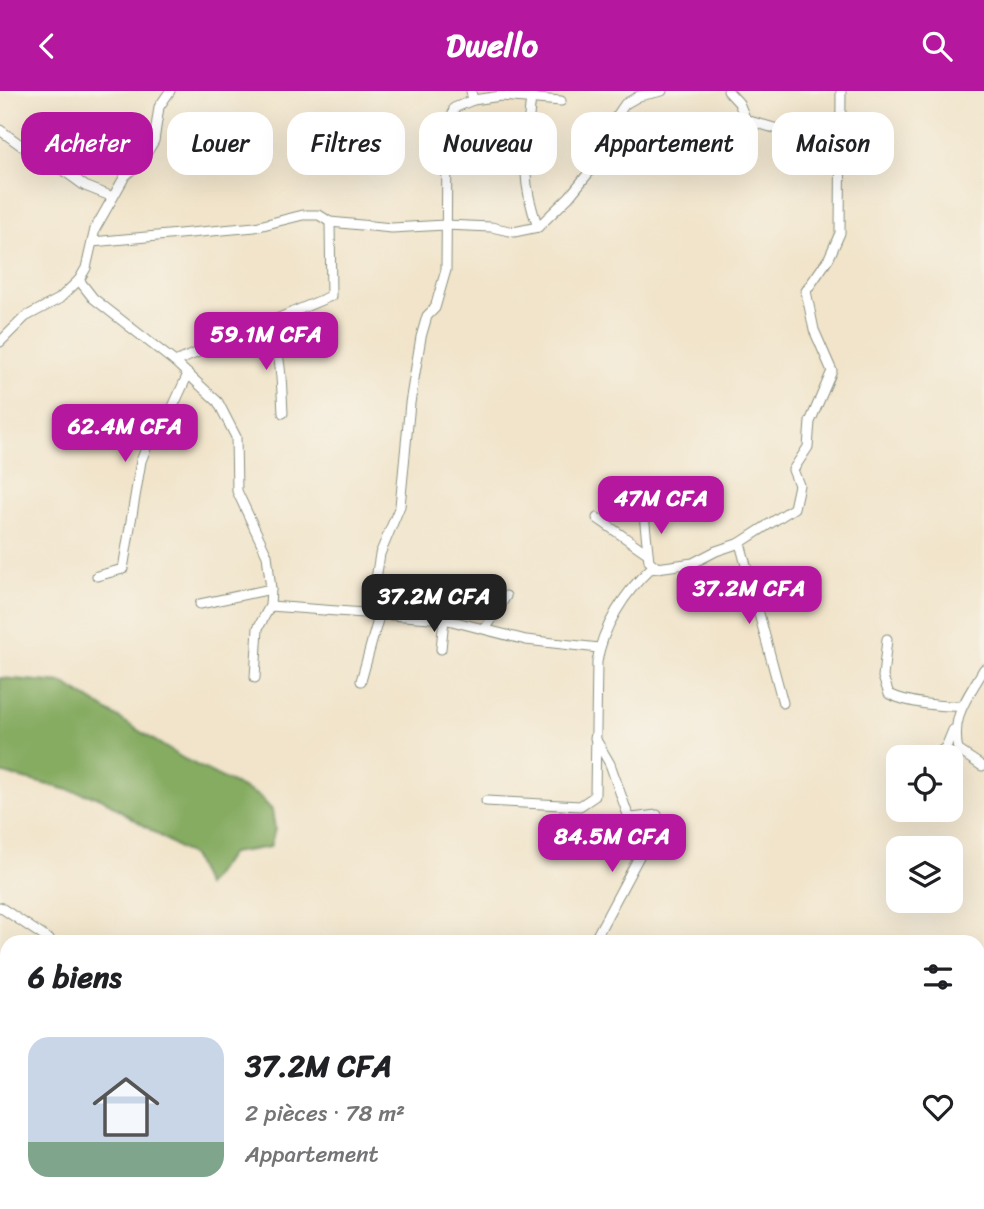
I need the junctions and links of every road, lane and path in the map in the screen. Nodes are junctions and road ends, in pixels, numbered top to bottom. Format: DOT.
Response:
graph roads {
  1 [pos="170,91"];
  2 [pos="662,91"];
  3 [pos="728,91"];
  4 [pos="841,91"];
  5 [pos="472,96"];
  6 [pos="531,97"];
  7 [pos="561,101"];
  8 [pos="842,112"];
  9 [pos="772,127"];
  10 [pos="0,130"];
  11 [pos="839,175"];
  12 [pos="113,197"];
  13 [pos="330,222"];
  14 [pos="445,225"];
  15 [pos="538,227"];
  16 [pos="92,242"];
  17 [pos="79,280"];
  18 [pos="265,324"];
  19 [pos="0,342"];
  20 [pos="175,362"];
  21 [pos="188,374"];
  22 [pos="283,413"];
  23 [pos="644,515"];
  24 [pos="597,518"];
  25 [pos="740,544"];
  26 [pos="647,553"];
  27 [pos="658,568"];
  28 [pos="97,576"];
  29 [pos="271,589"];
  30 [pos="506,596"];
  31 [pos="200,604"];
  32 [pos="270,606"];
  33 [pos="379,616"];
  34 [pos="444,619"];
  35 [pos="486,628"];
  36 [pos="887,639"];
  37 [pos="599,648"];
  38 [pos="441,649"];
  39 [pos="984,669"];
  40 [pos="255,677"];
  41 [pos="361,681"];
  42 [pos="783,703"];
  43 [pos="961,706"];
  44 [pos="953,729"];
  45 [pos="594,736"];
  46 [pos="947,745"];
  47 [pos="982,766"];
  48 [pos="486,801"];
  49 [pos="0,907"];
  50 [pos="42,935"];
  51 [pos="597,935"];
  1 -- 12 [label="street"];
  2 -- 15 [label="street"];
  3 -- 9 [label="street"];
  4 -- 8 [label="street"];
  5 -- 6 [label="street"];
  5 -- 14 [label="street"];
  6 -- 7 [label="street"];
  6 -- 15 [label="street"];
  10 -- 12 [label="street"];
  11 -- 25 [label="street"];
  12 -- 16 [label="street"];
  13 -- 14 [label="street"];
  13 -- 16 [label="street"];
  13 -- 18 [label="street"];
  14 -- 15 [label="street"];
  14 -- 33 [label="street"];
  16 -- 17 [label="street"];
  17 -- 19 [label="street"];
  17 -- 20 [label="street"];
  18 -- 20 [label="street"];
  18 -- 22 [label="street"];
  20 -- 21 [label="street"];
  21 -- 28 [label="street"];
  21 -- 29 [label="street"];
  23 -- 26 [label="street"];
  24 -- 26 [label="street"];
  25 -- 27 [label="street"];
  25 -- 42 [label="street"];
  26 -- 27 [label="street"];
  27 -- 37 [label="street"];
  29 -- 31 [label="street"];
  29 -- 32 [label="street"];
  30 -- 35 [label="street"];
  32 -- 33 [label="street"];
  32 -- 40 [label="street"];
  33 -- 34 [label="street"];
  33 -- 41 [label="street"];
  34 -- 35 [label="street"];
  34 -- 38 [label="street"];
  35 -- 37 [label="street"];
  36 -- 43 [label="street"];
  37 -- 45 [label="street"];
  39 -- 43 [label="street"];
  43 -- 44 [label="street"];
  44 -- 46 [label="street"];
  44 -- 47 [label="street"];
  45 -- 48 [label="street"];
  45 -- 51 [label="street"];
  49 -- 50 [label="street"];
}
